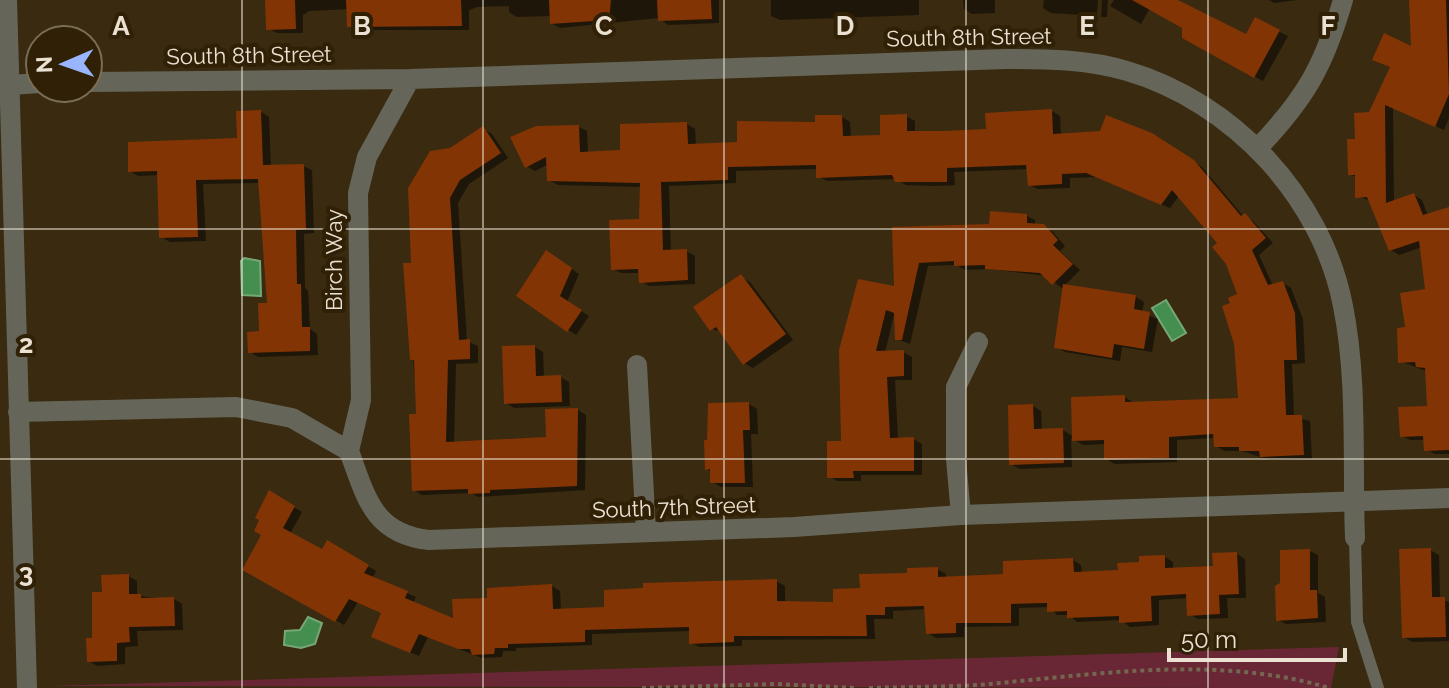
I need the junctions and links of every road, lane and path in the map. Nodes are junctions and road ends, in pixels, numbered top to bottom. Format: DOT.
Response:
graph roads {
  1 [pos="7,0"];
  2 [pos="1343,0"];
  3 [pos="410,79"];
  4 [pos="104,82"];
  5 [pos="24,84"];
  6 [pos="10,85"];
  7 [pos="1257,149"];
  8 [pos="978,342"];
  9 [pos="637,365"];
  10 [pos="18,412"];
  11 [pos="349,451"];
  12 [pos="1449,498"];
  13 [pos="1354,501"];
  14 [pos="961,515"];
  15 [pos="646,532"];
  16 [pos="1355,538"];
  17 [pos="27,688"];
  18 [pos="642,688"];
  19 [pos="854,688"];
  20 [pos="869,688"];
  21 [pos="1329,688"];
  22 [pos="1378,688"];
  1 -- 6 [label="street"];
  2 -- 7 [label="street"];
  3 -- 4 [label="street, South 8th Street"];
  3 -- 7 [label="street, South 8th Street"];
  3 -- 11 [label="street, Birch Way"];
  5 -- 6 [label="street"];
  6 -- 10 [label="street"];
  7 -- 13 [label="street, South 8th Street"];
  8 -- 14 [label="street"];
  9 -- 15 [label="street"];
  10 -- 11 [label="street"];
  10 -- 17 [label="street"];
  11 -- 15 [label="street, South 7th Street"];
  12 -- 13 [label="street, South 7th Street"];
  13 -- 14 [label="street, South 7th Street"];
  13 -- 16 [label="street, South 8th Street"];
  14 -- 15 [label="street, South 7th Street"];
  16 -- 22 [label="lane"];
  18 -- 19 [label="path"];
  20 -- 21 [label="path"];
}
